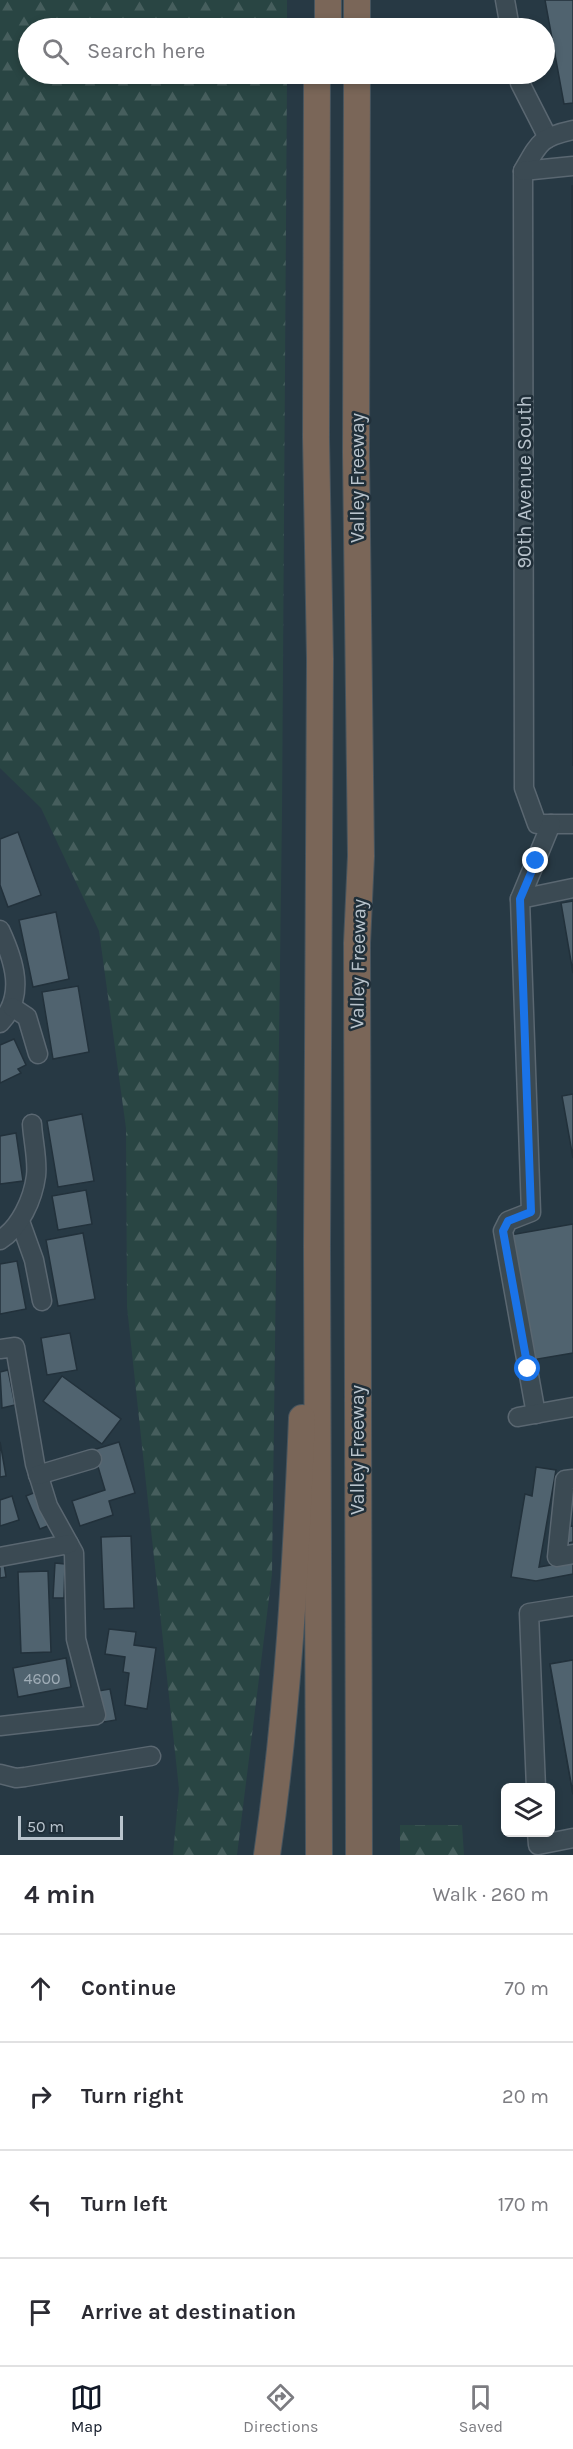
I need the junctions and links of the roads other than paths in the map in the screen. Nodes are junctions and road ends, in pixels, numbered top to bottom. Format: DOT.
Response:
graph roads {
  1 [pos="316,0"];
  2 [pos="328,0"];
  3 [pos="357,0"];
  4 [pos="505,0"];
  5 [pos="316,18"];
  6 [pos="328,18"];
  7 [pos="357,18"];
  8 [pos="508,18"];
  9 [pos="316,84"];
  10 [pos="328,84"];
  11 [pos="357,84"];
  12 [pos="520,84"];
  13 [pos="573,130"];
  14 [pos="543,140"];
  15 [pos="573,166"];
  16 [pos="524,171"];
  17 [pos="544,824"];
  18 [pos="573,824"];
  19 [pos="573,888"];
  20 [pos="520,899"];
  21 [pos="0,930"];
  22 [pos="12,1007"];
  23 [pos="0,1023"];
  24 [pos="38,1054"];
  25 [pos="32,1124"];
  26 [pos="20,1221"];
  27 [pos="0,1240"];
  28 [pos="317,1247"];
  29 [pos="42,1301"];
  30 [pos="0,1349"];
  31 [pos="573,1407"];
  32 [pos="92,1459"];
  33 [pos="38,1475"];
  34 [pos="573,1479"];
  35 [pos="567,1517"];
  36 [pos="69,1544"];
  37 [pos="573,1554"];
  38 [pos="0,1557"];
  39 [pos="573,1606"];
  40 [pos="0,1726"];
  41 [pos="359,1727"];
  42 [pos="151,1756"];
  43 [pos="0,1774"];
  44 [pos="536,1783"];
  45 [pos="537,1837"];
  46 [pos="573,1838"];
  47 [pos="267,1855"];
  48 [pos="319,1855"];
  49 [pos="330,1855"];
  50 [pos="359,1855"];
  51 [pos="376,1855"];
  1 -- 5 [label="highway"];
  2 -- 6 [label="highway"];
  3 -- 7 [label="highway"];
  4 -- 8 [label="street"];
  9 -- 28 [label="highway, Valley Freeway"];
  10 -- 49 [label="highway"];
  11 -- 41 [label="highway, Valley Freeway"];
  12 -- 14 [label="street"];
  13 -- 14 [label="street"];
  14 -- 16 [label="street, 90th Avenue South"];
  15 -- 16 [label="street"];
  16 -- 17 [label="street, 90th Avenue South"];
  17 -- 18 [label="street"];
  17 -- 20 [label="street"];
  19 -- 20 [label="street"];
  20 -- 31 [label="street"];
  21 -- 22 [label="street"];
  22 -- 23 [label="street"];
  22 -- 24 [label="street"];
  25 -- 26 [label="street"];
  26 -- 27 [label="street"];
  26 -- 29 [label="street"];
  28 -- 47 [label="highway"];
  28 -- 48 [label="highway, Valley Freeway"];
  30 -- 33 [label="street"];
  32 -- 33 [label="street"];
  33 -- 36 [label="street"];
  34 -- 35 [label="street"];
  35 -- 37 [label="street"];
  36 -- 38 [label="street"];
  36 -- 40 [label="street"];
  39 -- 44 [label="street"];
  41 -- 50 [label="highway, Valley Freeway"];
  41 -- 51 [label="highway"];
  42 -- 43 [label="street"];
  45 -- 46 [label="street"];
}
